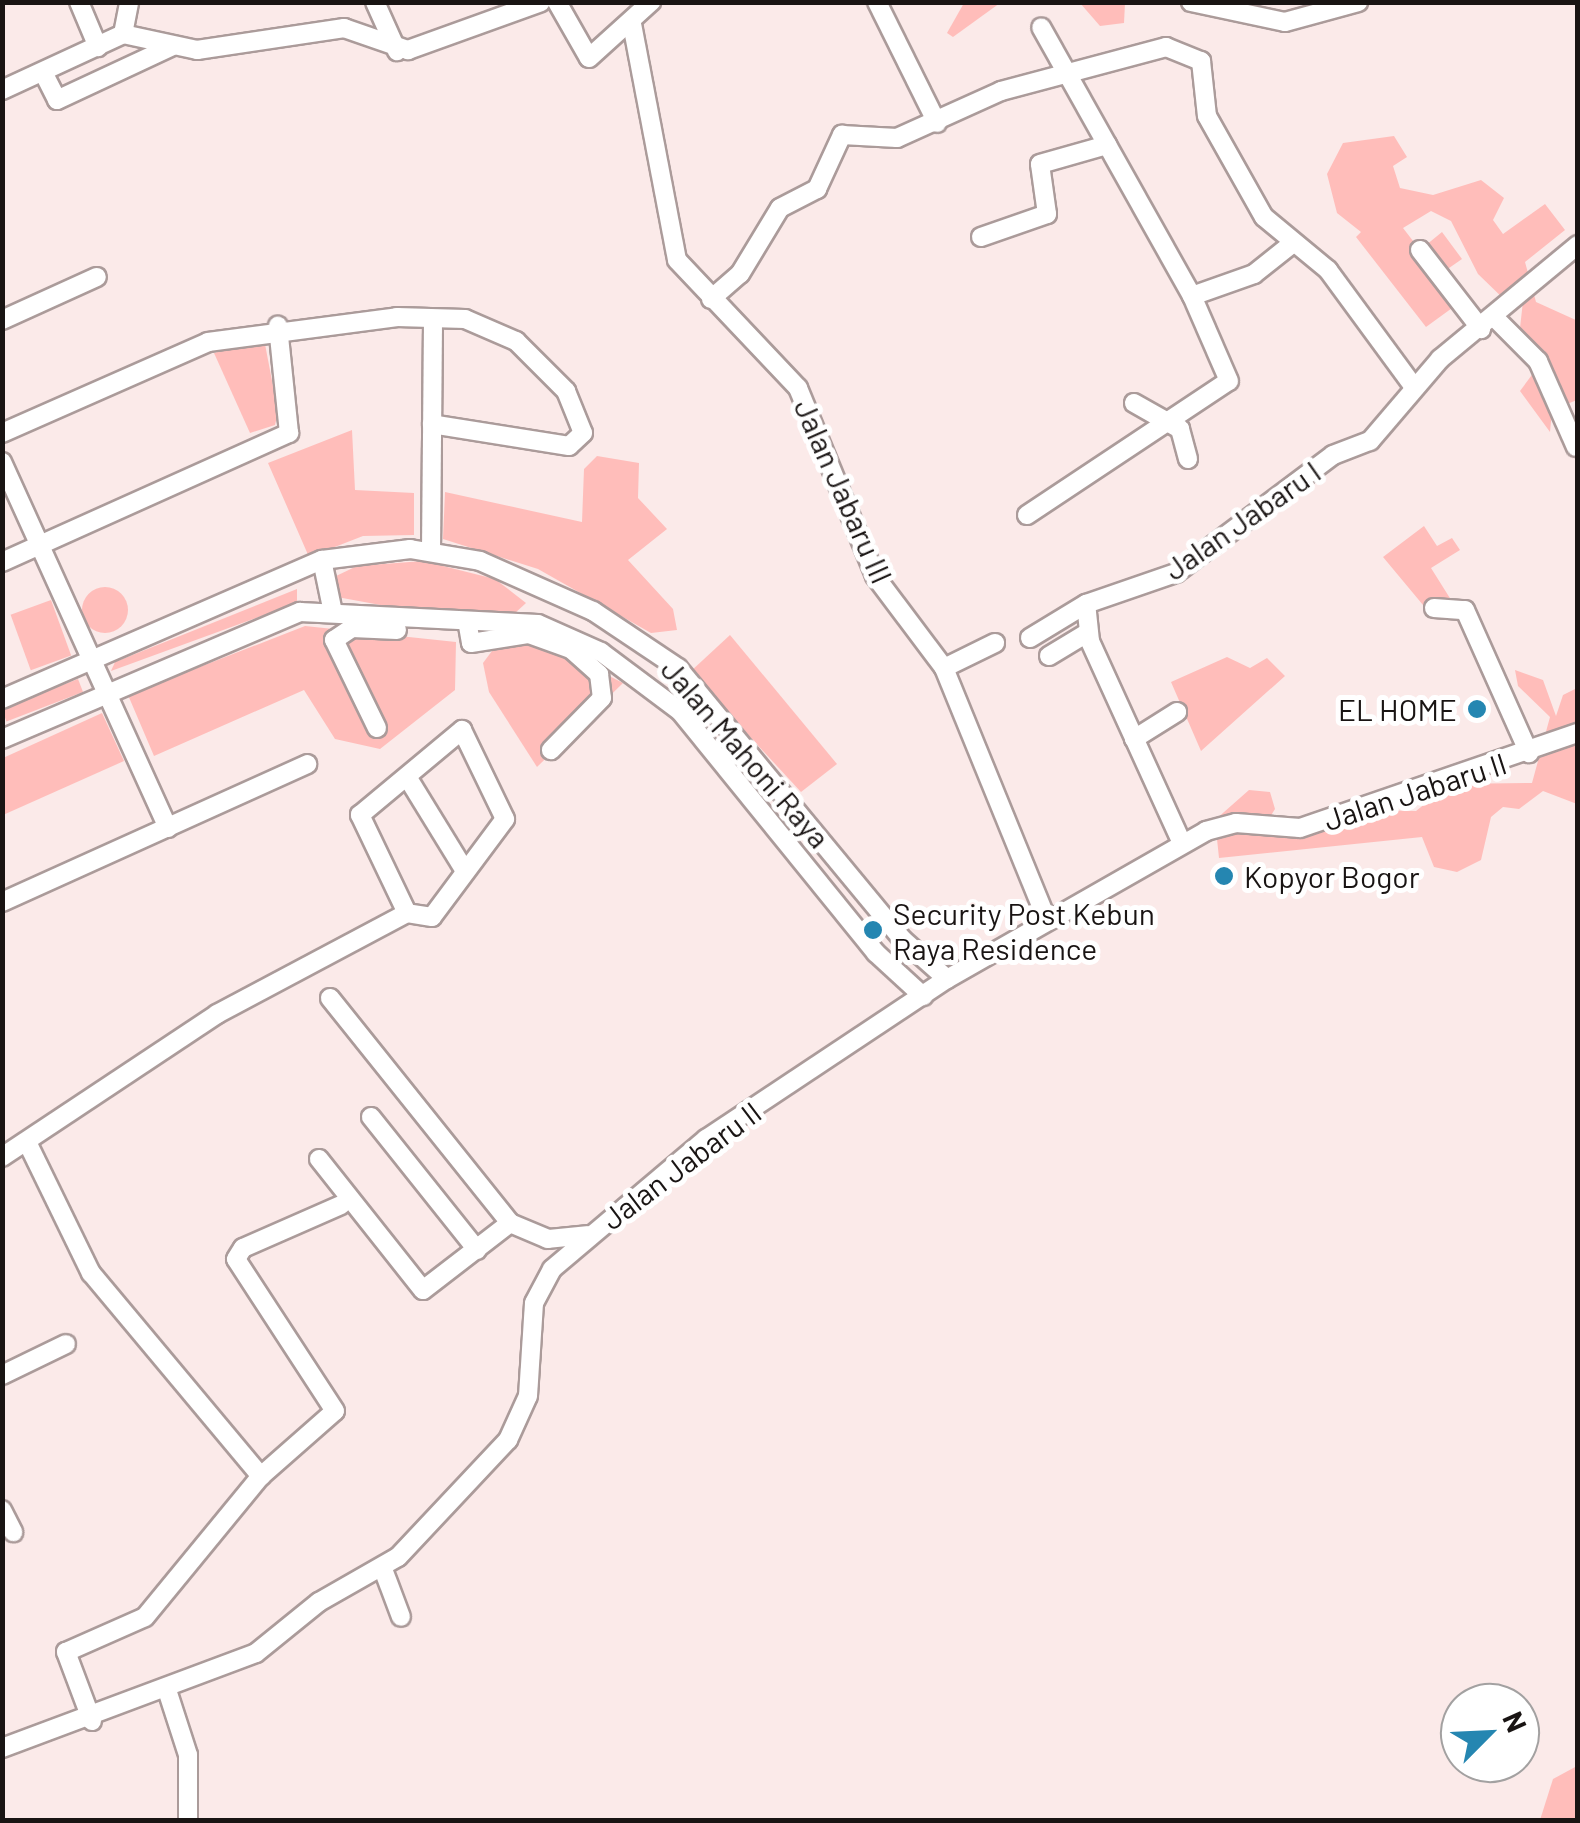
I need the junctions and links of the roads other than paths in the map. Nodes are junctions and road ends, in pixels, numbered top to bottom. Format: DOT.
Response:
graph roads {
  1 [pos="78,2"];
  2 [pos="128,2"];
  3 [pos="376,2"];
  4 [pos="541,2"];
  5 [pos="557,2"];
  6 [pos="650,2"];
  7 [pos="878,2"];
  8 [pos="1191,2"];
  9 [pos="1358,2"];
  10 [pos="632,24"];
  11 [pos="1041,27"];
  12 [pos="123,34"];
  13 [pos="173,46"];
  14 [pos="98,48"];
  15 [pos="397,50"];
  16 [pos="44,74"];
  17 [pos="1066,75"];
  18 [pos="2,90"];
  19 [pos="937,123"];
  20 [pos="1107,144"];
  21 [pos="981,237"];
  22 [pos="1294,243"];
  23 [pos="1578,245"];
  24 [pos="1420,250"];
  25 [pos="97,277"];
  26 [pos="1192,296"];
  27 [pos="711,299"];
  28 [pos="2,320"];
  29 [pos="434,320"];
  30 [pos="1489,325"];
  31 [pos="278,326"];
  32 [pos="1414,387"];
  33 [pos="1134,403"];
  34 [pos="1171,422"];
  35 [pos="432,424"];
  36 [pos="2,432"];
  37 [pos="1576,447"];
  38 [pos="1188,459"];
  39 [pos="2,462"];
  40 [pos="1026,515"];
  41 [pos="39,546"];
  42 [pos="430,552"];
  43 [pos="322,560"];
  44 [pos="2,562"];
  45 [pos="543,594"];
  46 [pos="1086,604"];
  47 [pos="332,608"];
  48 [pos="1434,608"];
  49 [pos="538,624"];
  50 [pos="1088,633"];
  51 [pos="470,634"];
  52 [pos="1030,638"];
  53 [pos="994,643"];
  54 [pos="1049,656"];
  55 [pos="91,658"];
  56 [pos="944,668"];
  57 [pos="106,692"];
  58 [pos="2,699"];
  59 [pos="1177,712"];
  60 [pos="377,728"];
  61 [pos="1578,733"];
  62 [pos="2,739"];
  63 [pos="1134,739"];
  64 [pos="550,750"];
  65 [pos="1529,753"];
  66 [pos="308,764"];
  67 [pos="409,780"];
  68 [pos="168,828"];
  69 [pos="1180,841"];
  70 [pos="465,870"];
  71 [pos="2,902"];
  72 [pos="407,913"];
  73 [pos="1044,916"];
  74 [pos="947,979"];
  75 [pos="923,996"];
  76 [pos="330,998"];
  77 [pos="371,1117"];
  78 [pos="28,1144"];
  79 [pos="2,1157"];
  80 [pos="319,1159"];
  81 [pos="341,1205"];
  82 [pos="510,1224"];
  83 [pos="588,1234"];
  84 [pos="477,1250"];
  85 [pos="66,1344"];
  86 [pos="2,1374"];
  87 [pos="261,1476"];
  88 [pos="2,1510"];
  89 [pos="14,1532"];
  90 [pos="382,1569"];
  91 [pos="401,1618"];
  92 [pos="168,1693"];
  93 [pos="92,1721"];
  94 [pos="2,1748"];
  95 [pos="188,1820"];
  1 -- 14 [label="street"];
  2 -- 12 [label="street"];
  3 -- 15 [label="street"];
  4 -- 15 [label="street"];
  5 -- 10 [label="street"];
  6 -- 10 [label="street"];
  7 -- 19 [label="street"];
  8 -- 9 [label="street"];
  10 -- 27 [label="street, Jalan Jabaru III"];
  11 -- 17 [label="street"];
  12 -- 13 [label="street"];
  12 -- 14 [label="street"];
  13 -- 15 [label="street"];
  13 -- 16 [label="street"];
  14 -- 16 [label="street"];
  16 -- 18 [label="street"];
  17 -- 19 [label="street"];
  17 -- 20 [label="street"];
  17 -- 22 [label="street"];
  19 -- 27 [label="street"];
  20 -- 21 [label="street"];
  20 -- 26 [label="street"];
  22 -- 26 [label="street"];
  22 -- 32 [label="street"];
  23 -- 30 [label="street, Jalan Jabaru I"];
  24 -- 30 [label="street"];
  25 -- 28 [label="street"];
  26 -- 34 [label="street"];
  27 -- 56 [label="street, Jalan Jabaru III"];
  29 -- 31 [label="street"];
  29 -- 35 [label="street"];
  29 -- 35 [label="street"];
  30 -- 32 [label="street, Jalan Jabaru I"];
  30 -- 37 [label="street"];
  31 -- 36 [label="street"];
  31 -- 41 [label="street"];
  32 -- 46 [label="street, Jalan Jabaru I"];
  33 -- 34 [label="street"];
  34 -- 38 [label="street"];
  34 -- 40 [label="street"];
  35 -- 42 [label="street"];
  39 -- 41 [label="street"];
  41 -- 44 [label="street"];
  41 -- 55 [label="street"];
  42 -- 43 [label="street, Jalan Mahoni Raya"];
  42 -- 45 [label="street, Jalan Mahoni Raya"];
  43 -- 47 [label="street"];
  43 -- 55 [label="street, Jalan Mahoni Raya"];
  45 -- 49 [label="street"];
  45 -- 74 [label="street, Jalan Mahoni Raya"];
  46 -- 50 [label="street"];
  46 -- 52 [label="street, Jalan Jabaru I"];
  47 -- 51 [label="street, Jalan Mahoni Raya"];
  47 -- 57 [label="street, Jalan Mahoni Raya"];
  48 -- 65 [label="street"];
  49 -- 51 [label="street, Jalan Mahoni Raya"];
  49 -- 75 [label="street, Jalan Mahoni Raya"];
  50 -- 54 [label="street"];
  50 -- 63 [label="street"];
  51 -- 60 [label="street"];
  51 -- 64 [label="street"];
  53 -- 56 [label="street"];
  55 -- 57 [label="street"];
  55 -- 58 [label="street, Jalan Mahoni Raya"];
  56 -- 73 [label="street, Jalan Jabaru III"];
  57 -- 62 [label="street, Jalan Mahoni Raya"];
  57 -- 68 [label="street"];
  59 -- 63 [label="street"];
  61 -- 65 [label="street, Jalan Jabaru II"];
  63 -- 69 [label="street"];
  65 -- 69 [label="street, Jalan Jabaru II"];
  66 -- 68 [label="street"];
  67 -- 70 [label="street"];
  67 -- 70 [label="street"];
  67 -- 72 [label="street"];
  68 -- 71 [label="street"];
  69 -- 73 [label="street, Jalan Jabaru II"];
  70 -- 72 [label="street"];
  72 -- 78 [label="street"];
  73 -- 74 [label="street, Jalan Jabaru II"];
  74 -- 75 [label="street, Jalan Jabaru II"];
  75 -- 83 [label="street, Jalan Jabaru II"];
  76 -- 82 [label="street"];
  77 -- 84 [label="street"];
  78 -- 79 [label="street"];
  78 -- 87 [label="street"];
  80 -- 84 [label="street"];
  81 -- 87 [label="street"];
  82 -- 83 [label="street"];
  82 -- 84 [label="street"];
  83 -- 90 [label="street, Jalan Jabaru II"];
  85 -- 86 [label="street"];
  87 -- 93 [label="street"];
  88 -- 89 [label="street"];
  90 -- 91 [label="street"];
  90 -- 92 [label="street, Jalan Jabaru II"];
  92 -- 93 [label="street, Jalan Jabaru II"];
  92 -- 95 [label="street"];
  93 -- 94 [label="street, Jalan Jabaru II"];
}
